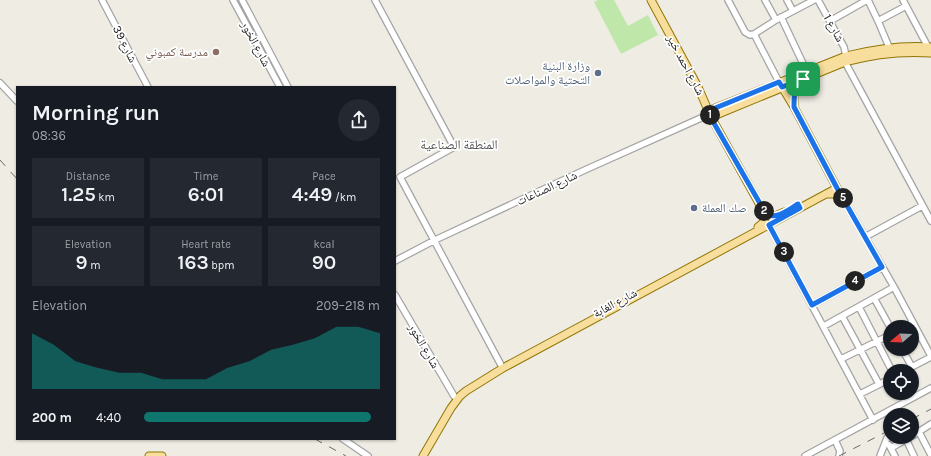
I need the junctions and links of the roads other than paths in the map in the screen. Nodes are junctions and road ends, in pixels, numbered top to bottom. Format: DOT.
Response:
graph roads {
  1 [pos="102,0"];
  2 [pos="233,0"];
  3 [pos="242,0"];
  4 [pos="375,0"];
  5 [pos="651,0"];
  6 [pos="728,0"];
  7 [pos="765,0"];
  8 [pos="787,0"];
  9 [pos="814,0"];
  10 [pos="818,0"];
  11 [pos="867,0"];
  12 [pos="903,0"];
  13 [pos="906,6"];
  14 [pos="793,11"];
  15 [pos="779,19"];
  16 [pos="830,21"];
  17 [pos="878,21"];
  18 [pos="754,34"];
  19 [pos="264,41"];
  20 [pos="257,45"];
  21 [pos="889,47"];
  22 [pos="930,49"];
  23 [pos="846,59"];
  24 [pos="807,72"];
  25 [pos="803,79"];
  26 [pos="0,83"];
  27 [pos="780,85"];
  28 [pos="147,86"];
  29 [pos="279,86"];
  30 [pos="287,86"];
  31 [pos="16,100"];
  32 [pos="794,107"];
  33 [pos="710,114"];
  34 [pos="836,186"];
  35 [pos="827,194"];
  36 [pos="842,196"];
  37 [pos="799,206"];
  38 [pos="922,206"];
  39 [pos="766,214"];
  40 [pos="931,222"];
  41 [pos="769,225"];
  42 [pos="865,237"];
  43 [pos="435,240"];
  44 [pos="396,260"];
  45 [pos="882,267"];
  46 [pos="894,287"];
  47 [pos="396,297"];
  48 [pos="874,298"];
  49 [pos="812,305"];
  50 [pos="859,307"];
  51 [pos="842,316"];
  52 [pos="886,320"];
  53 [pos="912,320"];
  54 [pos="824,326"];
  55 [pos="919,334"];
  56 [pos="883,338"];
  57 [pos="877,341"];
  58 [pos="860,349"];
  59 [pos="931,357"];
  60 [pos="841,359"];
  61 [pos="501,364"];
  62 [pos="888,364"];
  63 [pos="918,364"];
  64 [pos="883,382"];
  65 [pos="879,384"];
  66 [pos="931,388"];
  67 [pos="860,394"];
  68 [pos="454,396"];
  69 [pos="898,408"];
  70 [pos="883,416"];
  71 [pos="873,420"];
  72 [pos="931,424"];
  73 [pos="919,432"];
  74 [pos="344,440"];
  75 [pos="835,440"];
  76 [pos="885,444"];
  77 [pos="888,444"];
  78 [pos="897,444"];
  79 [pos="910,444"];
  80 [pos="891,448"];
  81 [pos="931,455"];
  82 [pos="149,456"];
  83 [pos="162,456"];
  84 [pos="368,456"];
  85 [pos="418,456"];
  86 [pos="423,456"];
  87 [pos="805,456"];
  88 [pos="839,456"];
  89 [pos="880,456"];
  90 [pos="895,456"];
  91 [pos="914,456"];
  1 -- 28 [label="street, شارع 39"];
  2 -- 20 [label="street, شارع الخور"];
  3 -- 19 [label="street, شارع الخور"];
  4 -- 43 [label="street"];
  5 -- 33 [label="main road, شارع احمد خير"];
  6 -- 18 [label="street"];
  7 -- 15 [label="street"];
  8 -- 14 [label="street"];
  9 -- 14 [label="street"];
  10 -- 16 [label="street, شارع 1"];
  11 -- 16 [label="street"];
  11 -- 17 [label="street"];
  12 -- 13 [label="street"];
  13 -- 17 [label="street"];
  13 -- 22 [label="street"];
  14 -- 15 [label="street"];
  15 -- 18 [label="street"];
  15 -- 24 [label="street"];
  16 -- 23 [label="street, شارع 1"];
  17 -- 21 [label="street"];
  18 -- 27 [label="street"];
  19 -- 20 [label="street"];
  19 -- 30 [label="street, شارع الخور"];
  20 -- 29 [label="street, شارع الخور"];
  21 -- 22 [label="main road"];
  21 -- 23 [label="main road"];
  22 -- 23 [label="main road"];
  23 -- 24 [label="main road"];
  23 -- 25 [label="main road"];
  23 -- 38 [label="street, شارع 1"];
  24 -- 27 [label="main road"];
  25 -- 27 [label="main road"];
  25 -- 32 [label="main road"];
  26 -- 31 [label="street"];
  27 -- 32 [label="main road"];
  27 -- 33 [label="main road"];
  32 -- 34 [label="main road"];
  33 -- 39 [label="main road, شارع احمد خير"];
  33 -- 43 [label="street, شارع الصناعات"];
  34 -- 35 [label="main road, شارع الغابة"];
  34 -- 36 [label="street"];
  34 -- 37 [label="main road, شارع الغابة"];
  35 -- 36 [label="main road"];
  35 -- 37 [label="main road, شارع الغابة"];
  36 -- 42 [label="street"];
  37 -- 39 [label="main road, شارع الغابة"];
  37 -- 41 [label="main road, شارع الغابة"];
  38 -- 40 [label="street, شارع 1"];
  38 -- 42 [label="street"];
  39 -- 61 [label="main road, شارع الغابة"];
  41 -- 49 [label="street"];
  41 -- 86 [label="main road, شارع الغابة"];
  42 -- 45 [label="street"];
  43 -- 44 [label="street, شارع الصناعات"];
  43 -- 61 [label="street"];
  45 -- 46 [label="street"];
  45 -- 49 [label="street"];
  46 -- 48 [label="street"];
  46 -- 53 [label="street"];
  47 -- 68 [label="street, شارع الخور"];
  48 -- 50 [label="street"];
  48 -- 52 [label="street"];
  49 -- 54 [label="street"];
  50 -- 51 [label="street"];
  50 -- 57 [label="street"];
  51 -- 54 [label="street"];
  51 -- 58 [label="street"];
  54 -- 60 [label="street"];
  55 -- 59 [label="street"];
  56 -- 57 [label="street"];
  57 -- 58 [label="street"];
  57 -- 62 [label="street"];
  58 -- 60 [label="street"];
  58 -- 65 [label="street"];
  59 -- 63 [label="street"];
  60 -- 67 [label="street"];
  61 -- 68 [label="main road, شارع الغابة"];
  64 -- 65 [label="street"];
  65 -- 67 [label="street"];
  66 -- 69 [label="street"];
  67 -- 71 [label="street"];
  68 -- 85 [label="main road, شارع الغابة"];
  70 -- 71 [label="street"];
  71 -- 75 [label="street"];
  72 -- 73 [label="street"];
  73 -- 81 [label="street"];
  74 -- 84 [label="street"];
  75 -- 87 [label="street"];
  75 -- 88 [label="street"];
  76 -- 89 [label="street"];
  77 -- 80 [label="street"];
  78 -- 80 [label="street"];
  79 -- 91 [label="street"];
  80 -- 90 [label="street"];
  82 -- 83 [label="main road"];
}
